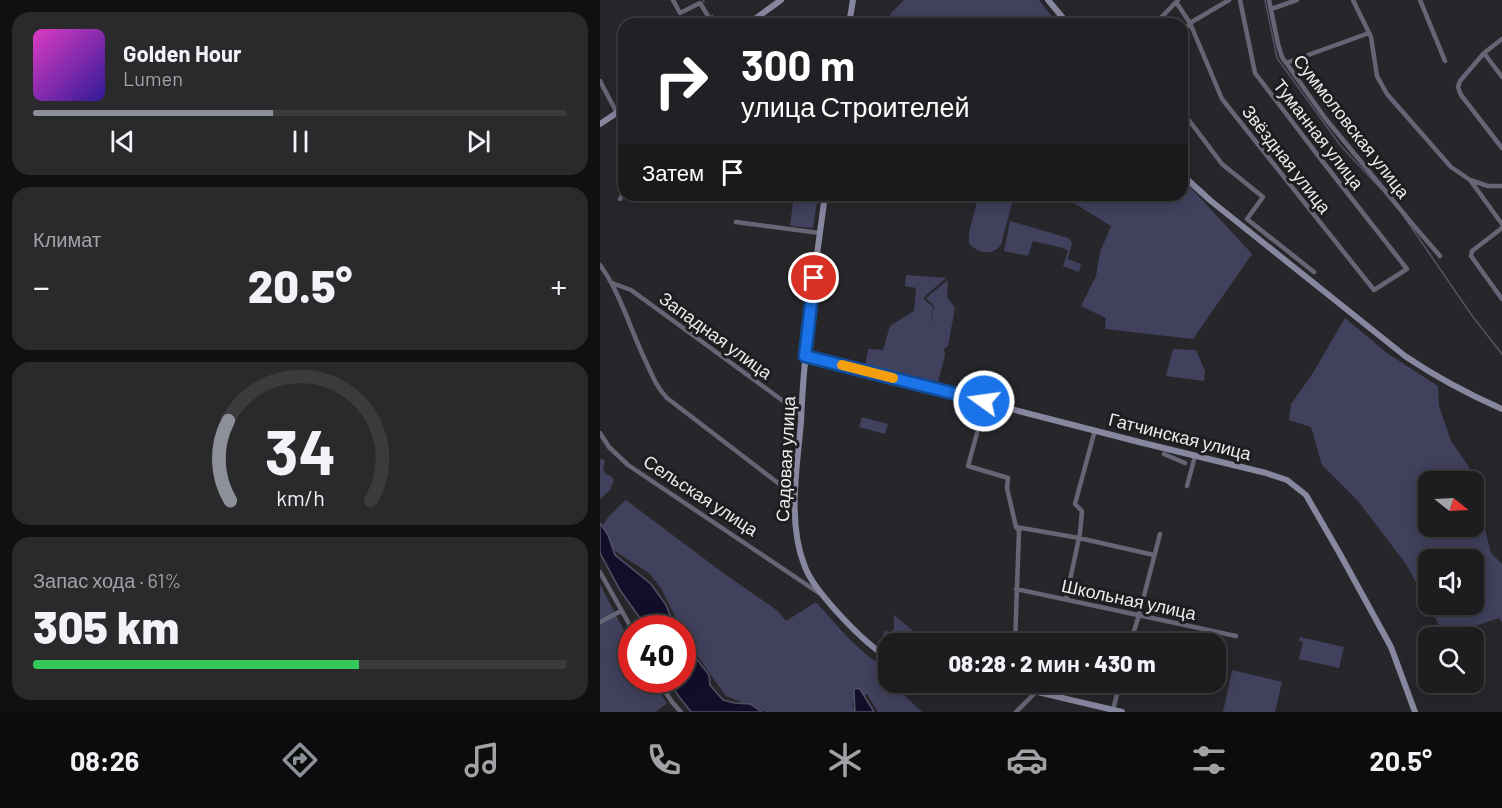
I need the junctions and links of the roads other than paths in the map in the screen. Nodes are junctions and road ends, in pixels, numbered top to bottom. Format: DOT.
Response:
graph roads {
  1 [pos="673,0"];
  2 [pos="781,0"];
  3 [pos="853,0"];
  4 [pos="1048,0"];
  5 [pos="1230,0"];
  6 [pos="1240,0"];
  7 [pos="1269,0"];
  8 [pos="1297,0"];
  9 [pos="1353,0"];
  10 [pos="1420,0"];
  11 [pos="1177,1"];
  12 [pos="1271,9"];
  13 [pos="709,18"];
  14 [pos="756,18"];
  15 [pos="850,18"];
  16 [pos="1063,18"];
  17 [pos="1161,18"];
  18 [pos="1187,18"];
  19 [pos="1188,20"];
  20 [pos="1190,23"];
  21 [pos="1188,26"];
  22 [pos="1370,33"];
  23 [pos="1502,39"];
  24 [pos="1484,53"];
  25 [pos="1445,61"];
  26 [pos="1286,63"];
  27 [pos="1502,77"];
  28 [pos="600,81"];
  29 [pos="618,108"];
  30 [pos="618,112"];
  31 [pos="1188,119"];
  32 [pos="600,124"];
  33 [pos="1502,148"];
  34 [pos="1188,179"];
  35 [pos="1470,180"];
  36 [pos="1502,186"];
  37 [pos="824,201"];
  38 [pos="736,222"];
  39 [pos="1502,226"];
  40 [pos="820,233"];
  41 [pos="1440,256"];
  42 [pos="600,265"];
  43 [pos="1407,269"];
  44 [pos="1314,273"];
  45 [pos="612,283"];
  46 [pos="622,286"];
  47 [pos="616,292"];
  48 [pos="1502,299"];
  49 [pos="805,356"];
  50 [pos="1502,409"];
  51 [pos="801,414"];
  52 [pos="1095,430"];
  53 [pos="600,433"];
  54 [pos="977,433"];
  55 [pos="1164,454"];
  56 [pos="1195,456"];
  57 [pos="1185,463"];
  58 [pos="1187,486"];
  59 [pos="795,496"];
  60 [pos="1016,527"];
  61 [pos="1160,534"];
  62 [pos="1079,538"];
  63 [pos="1154,555"];
  64 [pos="600,572"];
  65 [pos="1016,589"];
  66 [pos="823,595"];
  67 [pos="1066,599"];
  68 [pos="621,611"];
  69 [pos="623,615"];
  70 [pos="1139,615"];
  71 [pos="600,622"];
  72 [pos="1015,633"];
  73 [pos="1133,633"];
  74 [pos="1236,636"];
  75 [pos="878,650"];
  76 [pos="666,693"];
  77 [pos="1035,693"];
  78 [pos="1040,693"];
  79 [pos="1117,693"];
  80 [pos="1113,710"];
  81 [pos="1017,711"];
  82 [pos="681,712"];
  83 [pos="1122,712"];
  84 [pos="1415,712"];
  1 -- 13 [label="street"];
  2 -- 14 [label="main road"];
  3 -- 15 [label="main road"];
  4 -- 16 [label="main road"];
  5 -- 20 [label="street"];
  6 -- 43 [label="street, Туманная улица"];
  7 -- 12 [label="street, Суммоловская улица"];
  8 -- 12 [label="street"];
  9 -- 22 [label="street"];
  10 -- 25 [label="street"];
  11 -- 17 [label="street"];
  11 -- 18 [label="street, Звёздная улица"];
  12 -- 26 [label="street, Суммоловская улица"];
  19 -- 20 [label="street, Звёздная улица"];
  20 -- 21 [label="street"];
  20 -- 43 [label="street, Звёздная улица"];
  22 -- 26 [label="street"];
  22 -- 35 [label="street"];
  23 -- 24 [label="street"];
  24 -- 27 [label="street"];
  24 -- 33 [label="street"];
  26 -- 41 [label="street, Суммоловская улица"];
  28 -- 29 [label="street"];
  30 -- 32 [label="main road"];
  31 -- 44 [label="street"];
  34 -- 50 [label="main road"];
  35 -- 36 [label="street"];
  35 -- 39 [label="street"];
  37 -- 40 [label="main road, Садовая улица"];
  38 -- 40 [label="street"];
  39 -- 48 [label="street"];
  40 -- 49 [label="main road, Садовая улица"];
  42 -- 45 [label="street"];
  45 -- 46 [label="street, Западная улица"];
  45 -- 47 [label="street"];
  46 -- 47 [label="street"];
  46 -- 51 [label="street, Западная улица"];
  47 -- 59 [label="street"];
  49 -- 51 [label="main road, Садовая улица"];
  49 -- 52 [label="main road, Гатчинская улица"];
  51 -- 59 [label="main road, Садовая улица"];
  52 -- 56 [label="main road, Гатчинская улица"];
  52 -- 62 [label="street"];
  53 -- 66 [label="street, Сельская улица"];
  54 -- 60 [label="street"];
  55 -- 57 [label="street"];
  56 -- 58 [label="street"];
  56 -- 84 [label="main road, Гатчинская улица"];
  59 -- 66 [label="main road, Садовая улица"];
  60 -- 62 [label="street"];
  60 -- 65 [label="street"];
  61 -- 63 [label="street"];
  62 -- 63 [label="street"];
  62 -- 67 [label="street"];
  63 -- 70 [label="street"];
  64 -- 68 [label="street"];
  65 -- 67 [label="street, Школьная улица"];
  65 -- 72 [label="street"];
  66 -- 75 [label="main road, Садовая улица"];
  67 -- 70 [label="street, Школьная улица"];
  68 -- 69 [label="street"];
  68 -- 71 [label="street"];
  70 -- 73 [label="street"];
  70 -- 74 [label="street, Школьная улица"];
  76 -- 82 [label="street"];
  77 -- 81 [label="street"];
  78 -- 80 [label="main road"];
  79 -- 80 [label="street"];
  80 -- 83 [label="main road"];
}
